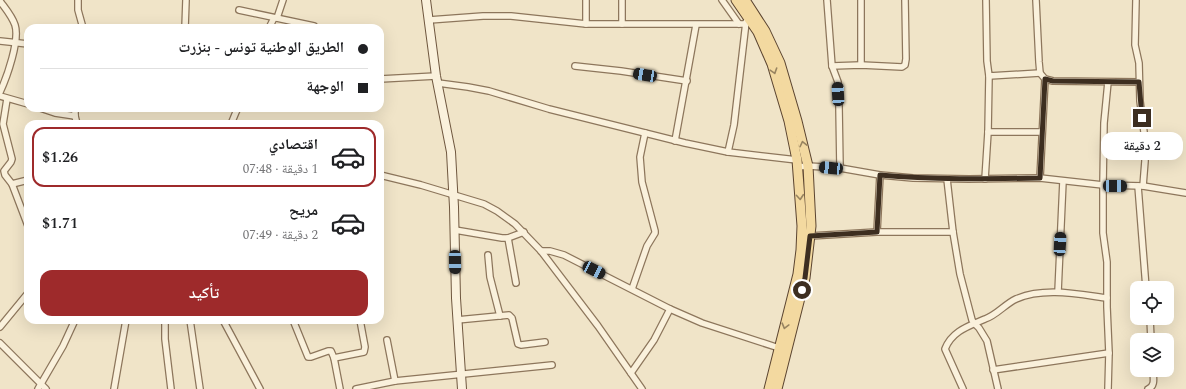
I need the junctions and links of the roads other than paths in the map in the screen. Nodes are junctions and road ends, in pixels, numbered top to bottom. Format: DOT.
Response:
graph roads {
  1 [pos="78,0"];
  2 [pos="186,0"];
  3 [pos="283,0"];
  4 [pos="426,0"];
  5 [pos="586,0"];
  6 [pos="622,0"];
  7 [pos="722,0"];
  8 [pos="736,0"];
  9 [pos="745,0"];
  10 [pos="827,0"];
  11 [pos="861,0"];
  12 [pos="905,0"];
  13 [pos="986,0"];
  14 [pos="1036,0"];
  15 [pos="1136,0"];
  16 [pos="0,1"];
  17 [pos="239,10"];
  18 [pos="275,18"];
  19 [pos="429,20"];
  20 [pos="744,21"];
  21 [pos="82,24"];
  22 [pos="185,24"];
  23 [pos="271,24"];
  24 [pos="304,24"];
  25 [pos="586,24"];
  26 [pos="622,24"];
  27 [pos="696,25"];
  28 [pos="0,41"];
  29 [pos="15,42"];
  30 [pos="24,43"];
  31 [pos="861,65"];
  32 [pos="575,66"];
  33 [pos="832,66"];
  34 [pos="1040,73"];
  35 [pos="989,76"];
  36 [pos="384,79"];
  37 [pos="1045,79"];
  38 [pos="437,80"];
  39 [pos="687,81"];
  40 [pos="1108,82"];
  41 [pos="1139,82"];
  42 [pos="0,92"];
  43 [pos="0,96"];
  44 [pos="7,99"];
  45 [pos="24,103"];
  46 [pos="55,112"];
  47 [pos="75,112"];
  48 [pos="75,116"];
  49 [pos="76,120"];
  50 [pos="988,132"];
  51 [pos="1042,132"];
  52 [pos="645,133"];
  53 [pos="675,141"];
  54 [pos="728,152"];
  55 [pos="797,163"];
  56 [pos="808,166"];
  57 [pos="840,168"];
  58 [pos="2,172"];
  59 [pos="880,175"];
  60 [pos="384,176"];
  61 [pos="1040,178"];
  62 [pos="947,179"];
  63 [pos="985,179"];
  64 [pos="24,181"];
  65 [pos="1063,181"];
  66 [pos="12,184"];
  67 [pos="1103,185"];
  68 [pos="1141,186"];
  69 [pos="1186,193"];
  70 [pos="454,195"];
  71 [pos="24,216"];
  72 [pos="455,230"];
  73 [pos="524,232"];
  74 [pos="877,232"];
  75 [pos="953,232"];
  76 [pos="810,236"];
  77 [pos="508,238"];
  78 [pos="542,251"];
  79 [pos="488,255"];
  80 [pos="1146,281"];
  81 [pos="516,283"];
  82 [pos="632,290"];
  83 [pos="1058,292"];
  84 [pos="24,298"];
  85 [pos="1107,298"];
  86 [pos="670,309"];
  87 [pos="500,316"];
  88 [pos="457,320"];
  89 [pos="974,323"];
  90 [pos="73,324"];
  91 [pos="125,324"];
  92 [pos="165,324"];
  93 [pos="191,324"];
  94 [pos="225,324"];
  95 [pos="295,324"];
  96 [pos="361,324"];
  97 [pos="0,327"];
  98 [pos="387,340"];
  99 [pos="545,342"];
  100 [pos="0,343"];
  101 [pos="779,348"];
  102 [pos="1108,353"];
  103 [pos="334,358"];
  104 [pos="552,365"];
  105 [pos="993,370"];
  106 [pos="631,373"];
  107 [pos="461,374"];
  108 [pos="1153,377"];
  109 [pos="395,381"];
  110 [pos="40,387"];
  111 [pos="46,389"];
  112 [pos="114,389"];
  113 [pos="171,389"];
  114 [pos="200,389"];
  115 [pos="260,389"];
  116 [pos="340,389"];
  117 [pos="356,389"];
  118 [pos="462,389"];
  119 [pos="640,389"];
  120 [pos="769,389"];
  121 [pos="777,389"];
  122 [pos="964,389"];
  123 [pos="998,389"];
  124 [pos="1108,389"];
  125 [pos="1148,389"];
  1 -- 21 [label="street"];
  2 -- 22 [label="street"];
  3 -- 18 [label="street"];
  4 -- 19 [label="street"];
  5 -- 25 [label="street"];
  6 -- 26 [label="street"];
  7 -- 20 [label="street"];
  8 -- 20 [label="main road"];
  56 -- 9 [label="main road, one-way"];
  10 -- 33 [label="street"];
  11 -- 31 [label="street"];
  12 -- 31 [label="street"];
  13 -- 35 [label="street"];
  14 -- 34 [label="street"];
  15 -- 41 [label="street"];
  16 -- 29 [label="street"];
  17 -- 18 [label="street"];
  18 -- 23 [label="street"];
  18 -- 24 [label="street"];
  19 -- 25 [label="street"];
  19 -- 38 [label="street"];
  20 -- 27 [label="street"];
  20 -- 54 [label="street"];
  20 -- 55 [label="main road, one-way"];
  25 -- 26 [label="street"];
  26 -- 27 [label="street"];
  27 -- 39 [label="street"];
  28 -- 29 [label="street"];
  29 -- 30 [label="street"];
  29 -- 42 [label="street"];
  31 -- 33 [label="street"];
  32 -- 39 [label="street"];
  33 -- 57 [label="street"];
  34 -- 35 [label="street"];
  34 -- 37 [label="street"];
  35 -- 50 [label="street"];
  36 -- 38 [label="street"];
  37 -- 40 [label="street"];
  37 -- 51 [label="street"];
  38 -- 52 [label="street"];
  38 -- 70 [label="street"];
  39 -- 53 [label="street"];
  40 -- 41 [label="street"];
  40 -- 67 [label="street"];
  41 -- 68 [label="street"];
  43 -- 44 [label="street"];
  44 -- 45 [label="street"];
  44 -- 58 [label="street"];
  46 -- 48 [label="street"];
  47 -- 48 [label="street"];
  48 -- 49 [label="street"];
  50 -- 51 [label="street"];
  50 -- 63 [label="street"];
  51 -- 61 [label="street"];
  52 -- 53 [label="street"];
  52 -- 82 [label="street"];
  53 -- 54 [label="street"];
  54 -- 55 [label="street"];
  55 -- 56 [label="street"];
  55 -- 101 [label="main road, one-way"];
  56 -- 57 [label="street"];
  56 -- 76 [label="main road"];
  57 -- 59 [label="street"];
  58 -- 66 [label="street"];
  59 -- 62 [label="street"];
  59 -- 74 [label="street"];
  60 -- 70 [label="street"];
  61 -- 63 [label="street"];
  61 -- 65 [label="street"];
  62 -- 63 [label="street"];
  62 -- 75 [label="street"];
  64 -- 66 [label="street"];
  65 -- 67 [label="street"];
  65 -- 83 [label="street"];
  66 -- 71 [label="street"];
  67 -- 68 [label="street"];
  67 -- 85 [label="street"];
  68 -- 69 [label="street"];
  68 -- 80 [label="street"];
  70 -- 72 [label="street"];
  70 -- 73 [label="street"];
  72 -- 77 [label="street"];
  72 -- 88 [label="street"];
  73 -- 77 [label="street"];
  73 -- 78 [label="street"];
  74 -- 75 [label="street"];
  74 -- 76 [label="street"];
  75 -- 89 [label="street"];
  76 -- 121 [label="main road"];
  77 -- 81 [label="street"];
  78 -- 82 [label="street"];
  78 -- 106 [label="street"];
  79 -- 87 [label="street"];
  82 -- 86 [label="street"];
  83 -- 85 [label="street"];
  83 -- 89 [label="street"];
  84 -- 97 [label="street"];
  85 -- 102 [label="street"];
  86 -- 101 [label="street"];
  86 -- 106 [label="street"];
  87 -- 88 [label="street"];
  87 -- 99 [label="street"];
  88 -- 107 [label="street"];
  89 -- 105 [label="street"];
  89 -- 122 [label="street"];
  90 -- 110 [label="street"];
  91 -- 112 [label="street"];
  92 -- 113 [label="street"];
  93 -- 114 [label="street"];
  94 -- 115 [label="street"];
  95 -- 103 [label="street"];
  96 -- 103 [label="street"];
  98 -- 109 [label="street"];
  100 -- 110 [label="street"];
  101 -- 120 [label="main road"];
  102 -- 105 [label="street"];
  102 -- 124 [label="street"];
  103 -- 116 [label="street"];
  104 -- 107 [label="street"];
  105 -- 123 [label="street"];
  106 -- 119 [label="street"];
  107 -- 109 [label="street"];
  107 -- 118 [label="street"];
  108 -- 125 [label="street"];
  109 -- 117 [label="street"];
  110 -- 111 [label="street"];
}
